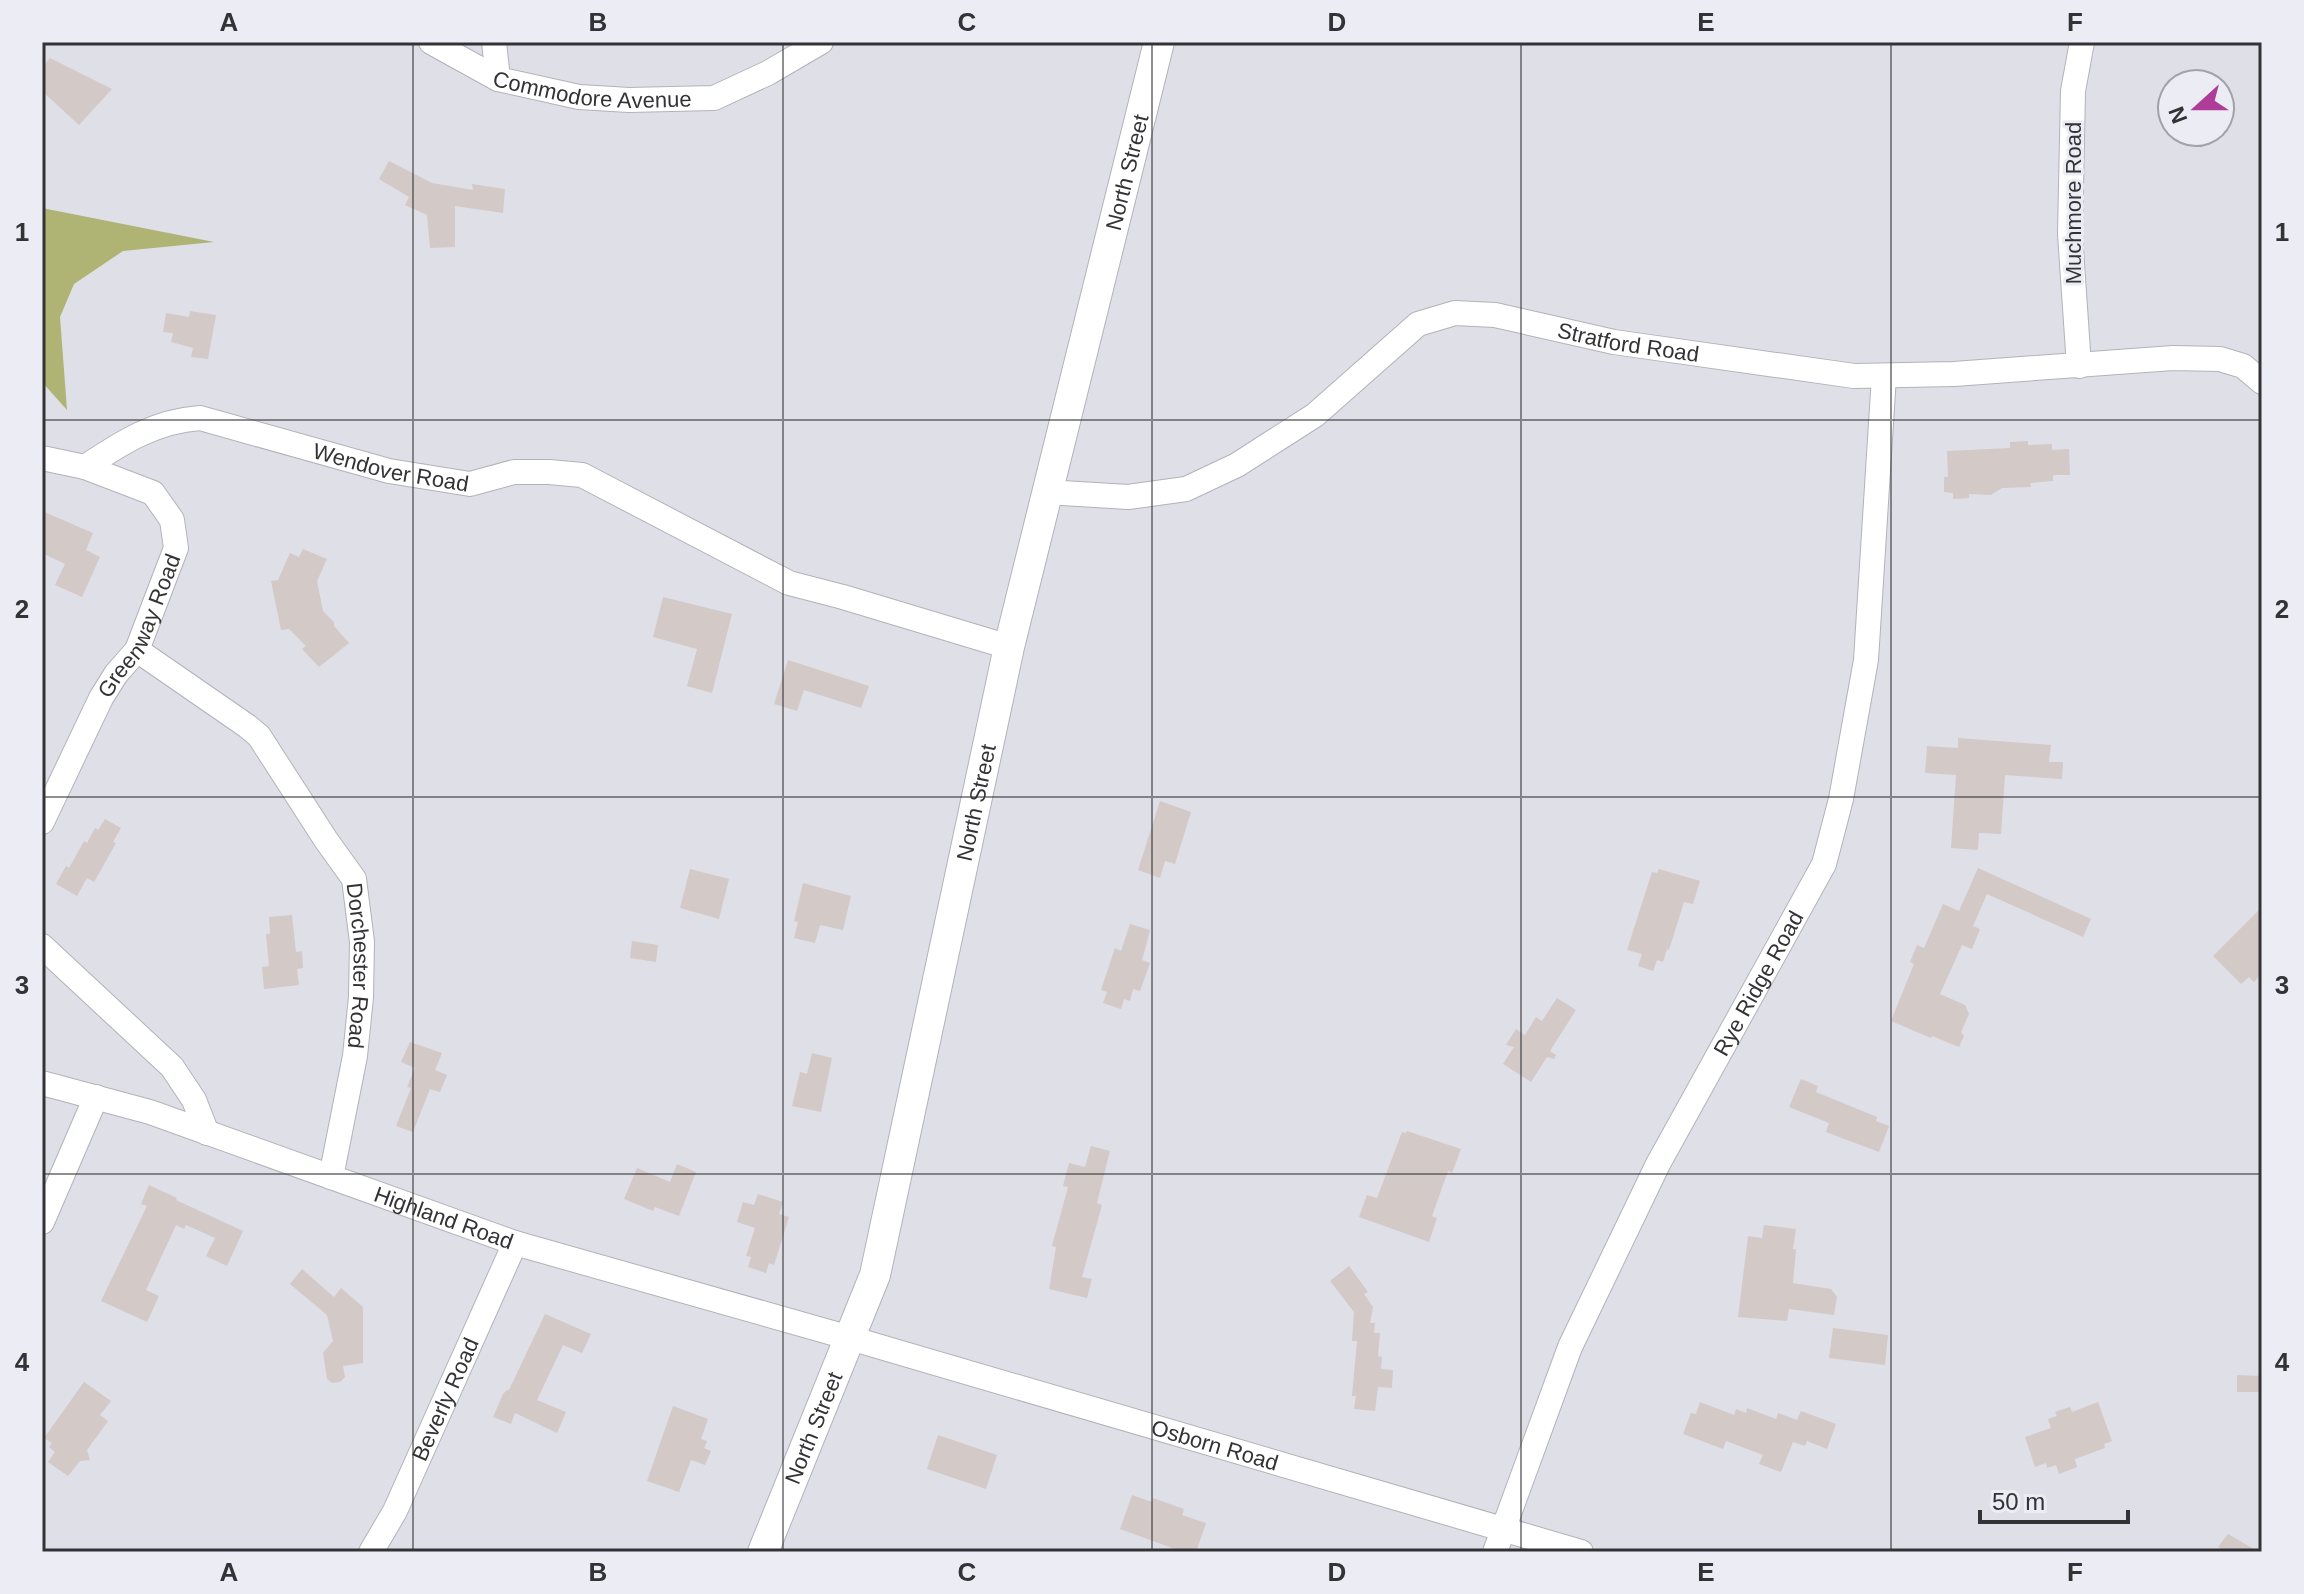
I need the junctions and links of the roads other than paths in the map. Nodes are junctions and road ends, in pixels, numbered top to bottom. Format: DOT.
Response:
graph roads {
  1 [pos="431,42"];
  2 [pos="494,42"];
  3 [pos="821,42"];
  4 [pos="1159,42"];
  5 [pos="2082,42"];
  6 [pos="498,79"];
  7 [pos="2079,366"];
  8 [pos="1884,376"];
  9 [pos="2262,382"];
  10 [pos="42,458"];
  11 [pos="85,467"];
  12 [pos="1046,492"];
  13 [pos="1009,647"];
  14 [pos="137,650"];
  15 [pos="42,822"];
  16 [pos="42,946"];
  17 [pos="42,1083"];
  18 [pos="96,1097"];
  19 [pos="207,1133"];
  20 [pos="331,1177"];
  21 [pos="42,1222"];
  22 [pos="515,1243"];
  23 [pos="850,1338"];
  24 [pos="1499,1541"];
  25 [pos="371,1552"];
  26 [pos="763,1552"];
  27 [pos="1581,1552"];
  1 -- 6 [label="street, Commodore Avenue"];
  2 -- 6 [label="street"];
  3 -- 6 [label="street, Commodore Avenue"];
  4 -- 12 [label="main road, North Street"];
  5 -- 7 [label="street, Muchmore Road"];
  7 -- 8 [label="street, Stratford Road"];
  7 -- 9 [label="street, Stratford Road"];
  8 -- 12 [label="street, Stratford Road"];
  8 -- 24 [label="street, Rye Ridge Road"];
  10 -- 11 [label="street"];
  11 -- 13 [label="street, Wendover Road"];
  11 -- 14 [label="street, Greenway Road"];
  12 -- 13 [label="main road, North Street"];
  13 -- 23 [label="main road, North Street"];
  14 -- 15 [label="street, Greenway Road"];
  14 -- 20 [label="street, Dorchester Road"];
  16 -- 19 [label="street"];
  17 -- 18 [label="street, Highland Road"];
  18 -- 19 [label="street, Highland Road"];
  18 -- 21 [label="street"];
  19 -- 20 [label="street, Highland Road"];
  20 -- 22 [label="street, Highland Road"];
  22 -- 23 [label="street, Highland Road"];
  22 -- 25 [label="street, Beverly Road"];
  23 -- 24 [label="street, Osborn Road"];
  23 -- 26 [label="main road, North Street"];
  24 -- 27 [label="street, Osborn Road"];
}
